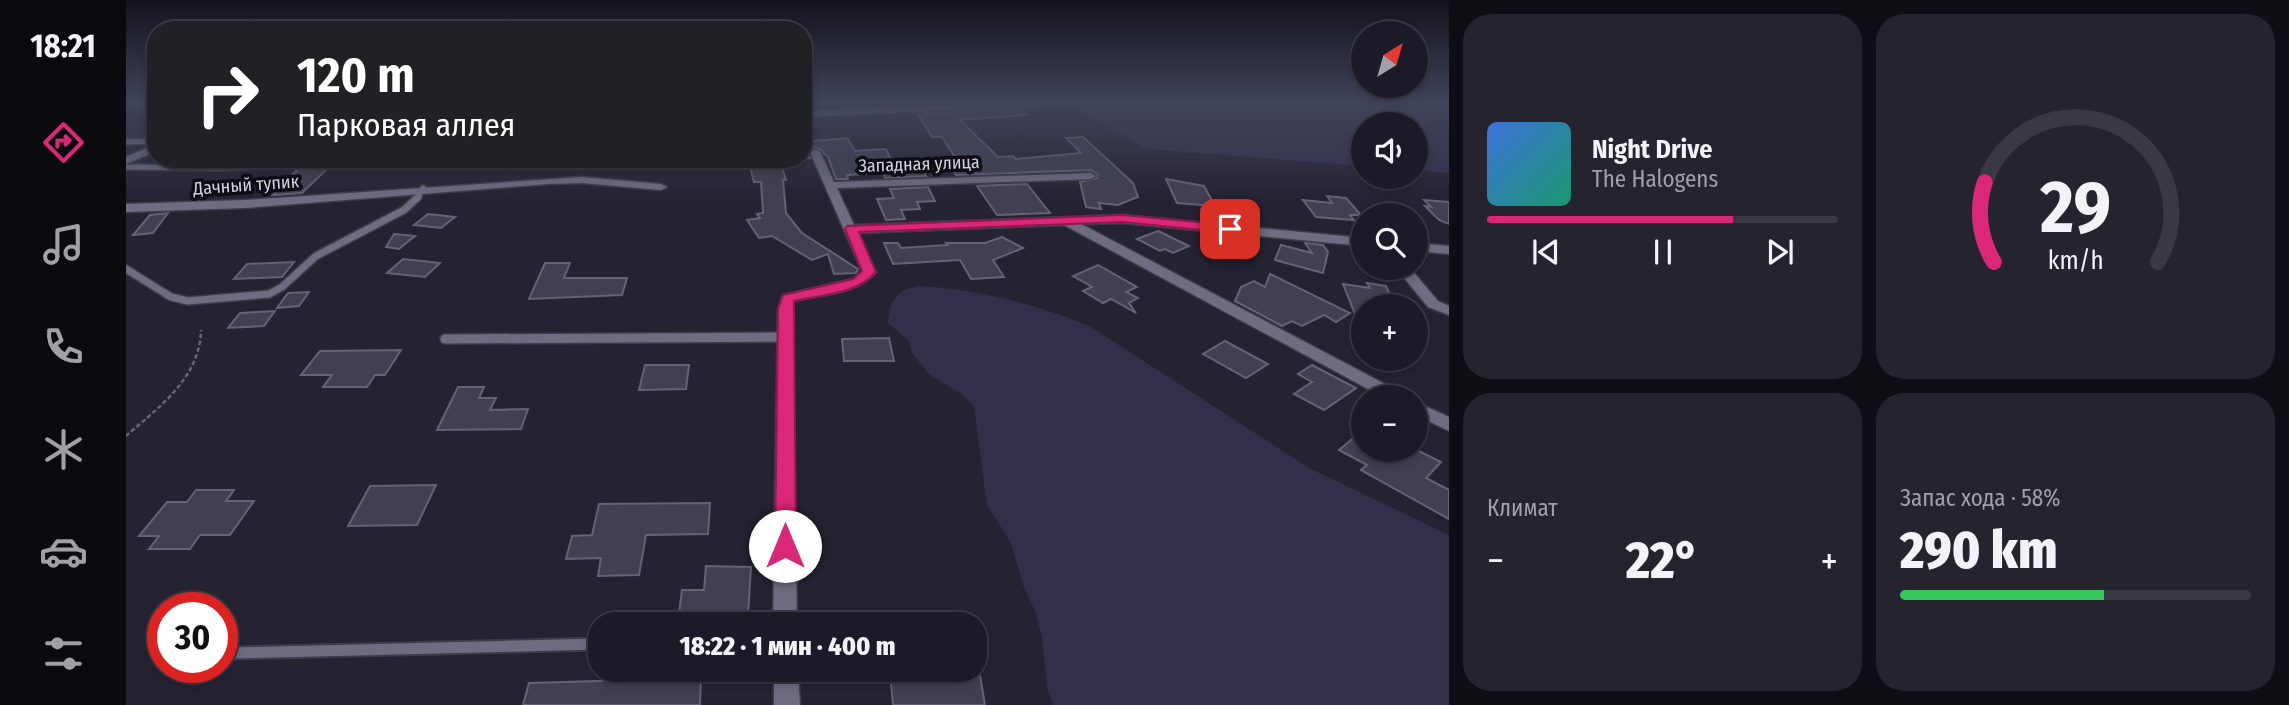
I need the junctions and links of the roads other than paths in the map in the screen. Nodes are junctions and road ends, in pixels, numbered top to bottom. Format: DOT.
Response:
graph roads {
  1 [pos="147,141"];
  2 [pos="126,142"];
  3 [pos="147,151"];
  4 [pos="815,152"];
  5 [pos="126,161"];
  6 [pos="126,167"];
  7 [pos="147,167"];
  8 [pos="1091,176"];
  9 [pos="832,185"];
  10 [pos="661,187"];
  11 [pos="423,188"];
  12 [pos="126,208"];
  13 [pos="1066,221"];
  14 [pos="852,229"];
  15 [pos="1351,241"];
  16 [pos="1428,248"];
  17 [pos="1449,250"];
  18 [pos="126,269"];
  19 [pos="1413,280"];
  20 [pos="1449,311"];
  21 [pos="786,337"];
  22 [pos="445,339"];
  23 [pos="1374,385"];
  24 [pos="1428,414"];
  25 [pos="1449,425"];
  26 [pos="785,612"];
  27 [pos="588,644"];
  28 [pos="238,653"];
  29 [pos="786,682"];
  30 [pos="787,705"];
  1 -- 2 [label="lane"];
  3 -- 5 [label="street"];
  4 -- 9 [label="street"];
  6 -- 7 [label="lane"];
  8 -- 9 [label="street, Западная улица"];
  9 -- 14 [label="street"];
  10 -- 11 [label="street, Дачный тупик"];
  11 -- 12 [label="street, Дачный тупик"];
  11 -- 18 [label="lane"];
  13 -- 14 [label="street"];
  13 -- 15 [label="street"];
  13 -- 23 [label="street"];
  14 -- 21 [label="street"];
  16 -- 17 [label="street"];
  19 -- 20 [label="street"];
  21 -- 22 [label="lane"];
  21 -- 26 [label="street"];
  24 -- 25 [label="street"];
  27 -- 28 [label="lane"];
  29 -- 30 [label="street"];
}
